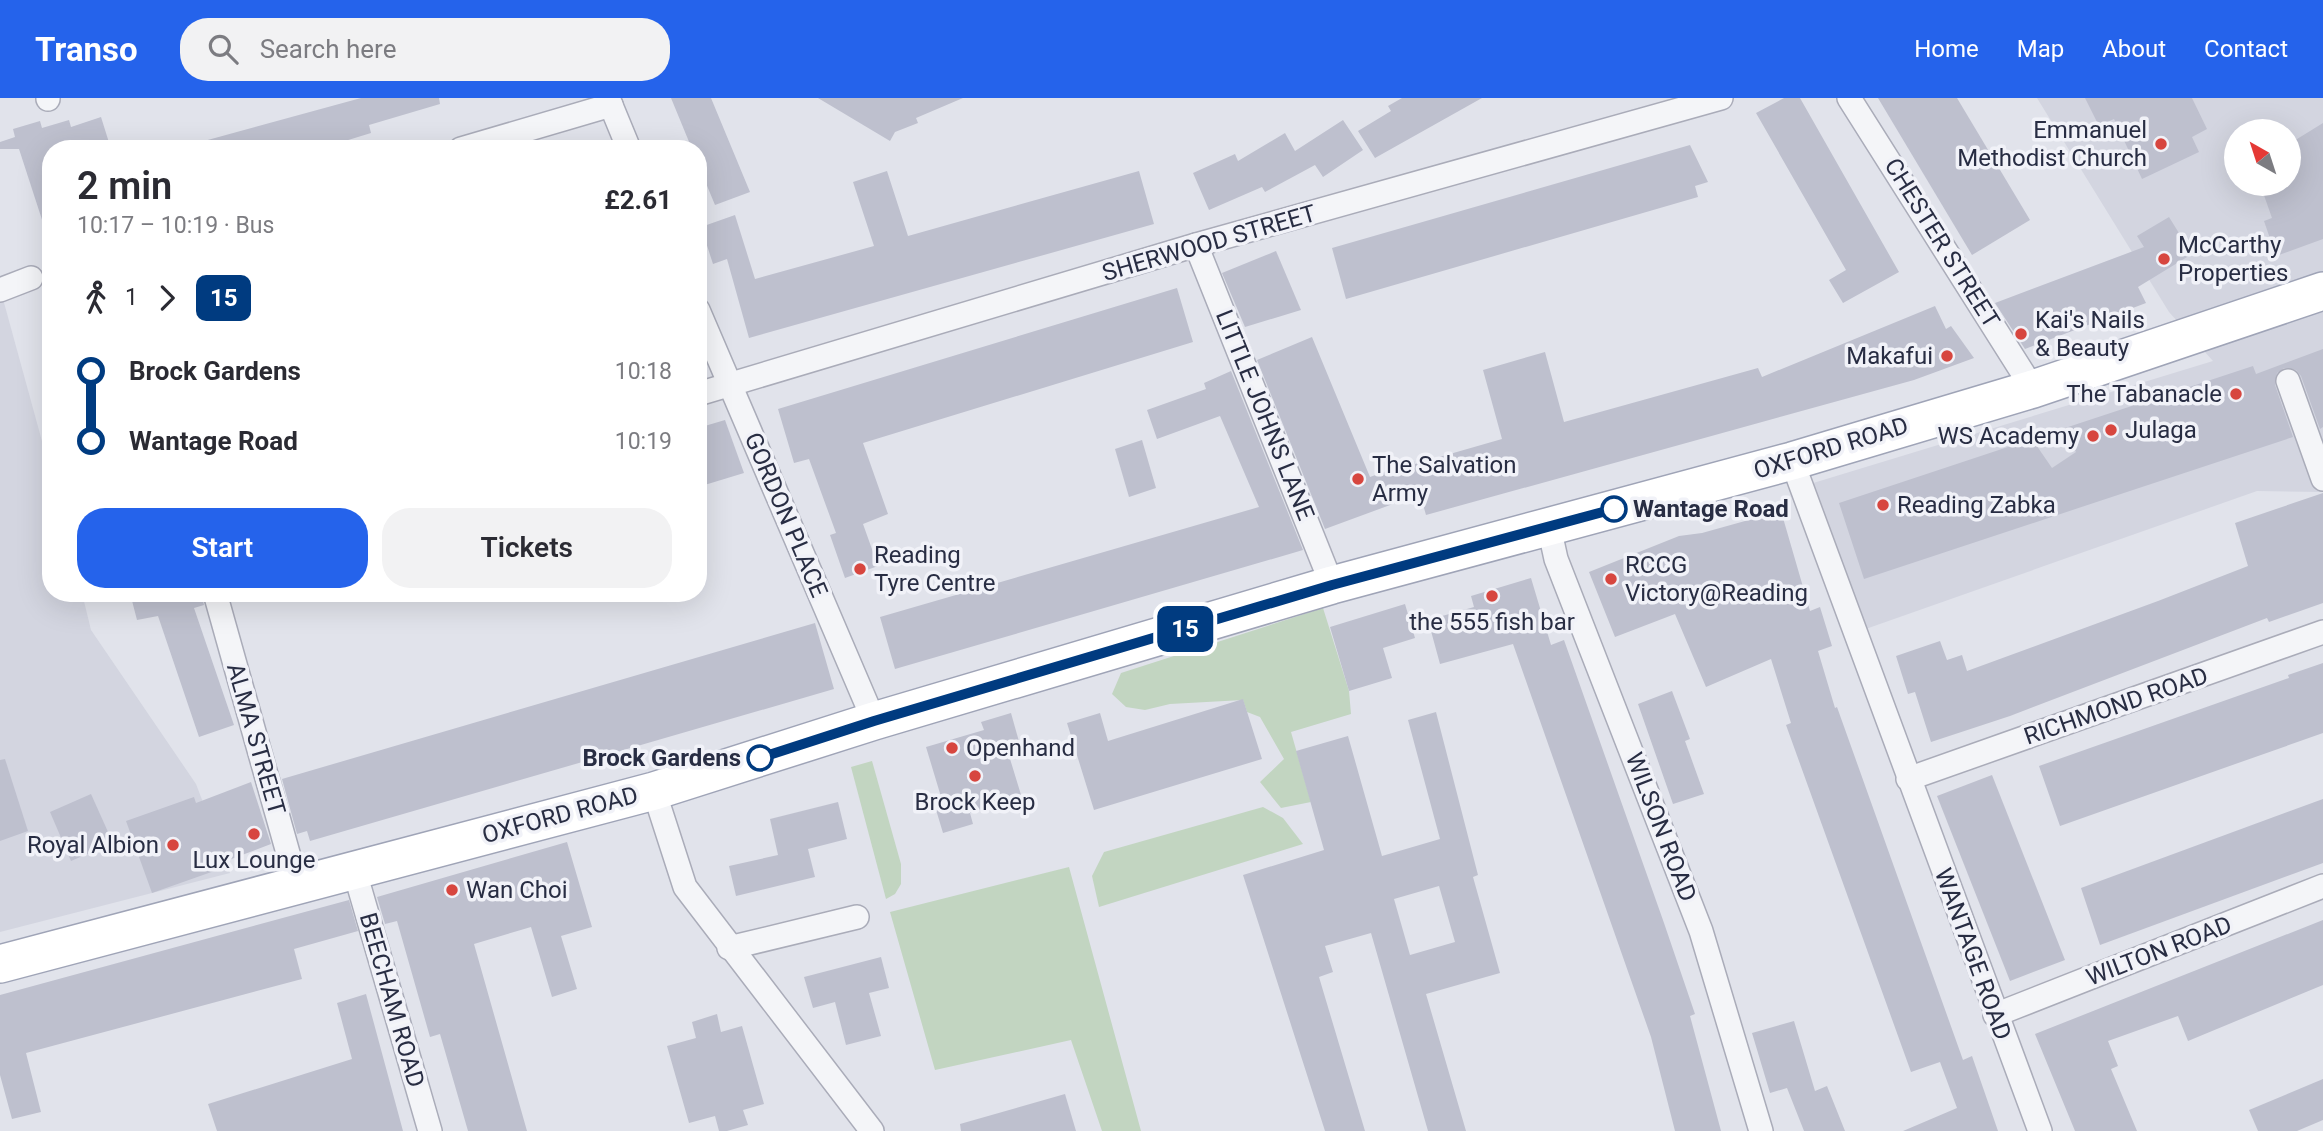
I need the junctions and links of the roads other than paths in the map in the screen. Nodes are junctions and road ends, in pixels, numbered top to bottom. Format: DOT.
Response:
graph roads {
  1 [pos="1721,98"];
  2 [pos="1849,98"];
  3 [pos="609,102"];
  4 [pos="489,140"];
  5 [pos="625,140"];
  6 [pos="1196,245"];
  7 [pos="31,278"];
  8 [pos="0,290"];
  9 [pos="2323,291"];
  10 [pos="707,331"];
  11 [pos="2288,382"];
  12 [pos="730,385"];
  13 [pos="2033,389"];
  14 [pos="707,391"];
  15 [pos="1792,461"];
  16 [pos="2323,479"];
  17 [pos="1549,527"];
  18 [pos="1332,585"];
  19 [pos="218,602"];
  20 [pos="2323,632"];
  21 [pos="874,721"];
  22 [pos="1908,779"];
  23 [pos="654,791"];
  24 [pos="355,869"];
  25 [pos="297,885"];
  26 [pos="2323,886"];
  27 [pos="857,917"];
  28 [pos="729,948"];
  29 [pos="0,964"];
  30 [pos="1994,1015"];
  31 [pos="430,1131"];
  32 [pos="872,1131"];
  33 [pos="1761,1131"];
  34 [pos="2040,1131"];
  1 -- 6 [label="street, SHERWOOD STREET"];
  2 -- 13 [label="street, CHESTER STREET"];
  3 -- 4 [label="street"];
  3 -- 5 [label="street"];
  6 -- 12 [label="street, SHERWOOD STREET"];
  6 -- 18 [label="street, LITTLE JOHNS LANE"];
  7 -- 8 [label="street"];
  9 -- 13 [label="main road, OXFORD ROAD"];
  10 -- 12 [label="street, GORDON PLACE"];
  11 -- 16 [label="street"];
  12 -- 14 [label="street, SHERWOOD STREET"];
  12 -- 21 [label="street, GORDON PLACE"];
  13 -- 15 [label="main road, OXFORD ROAD"];
  15 -- 17 [label="main road, OXFORD ROAD"];
  15 -- 22 [label="street, WANTAGE ROAD"];
  17 -- 18 [label="main road, OXFORD ROAD"];
  17 -- 33 [label="street, WILSON ROAD"];
  18 -- 21 [label="main road, OXFORD ROAD"];
  19 -- 25 [label="street, ALMA STREET"];
  20 -- 22 [label="street, RICHMOND ROAD"];
  21 -- 23 [label="main road, OXFORD ROAD"];
  22 -- 30 [label="street, WANTAGE ROAD"];
  23 -- 24 [label="main road, OXFORD ROAD"];
  23 -- 28 [label="street"];
  24 -- 25 [label="main road, OXFORD ROAD"];
  24 -- 31 [label="street, BEECHAM ROAD"];
  25 -- 29 [label="main road, OXFORD ROAD"];
  26 -- 30 [label="street, WILTON ROAD"];
  27 -- 28 [label="street"];
  28 -- 32 [label="street"];
  30 -- 34 [label="street, WANTAGE ROAD"];
}
